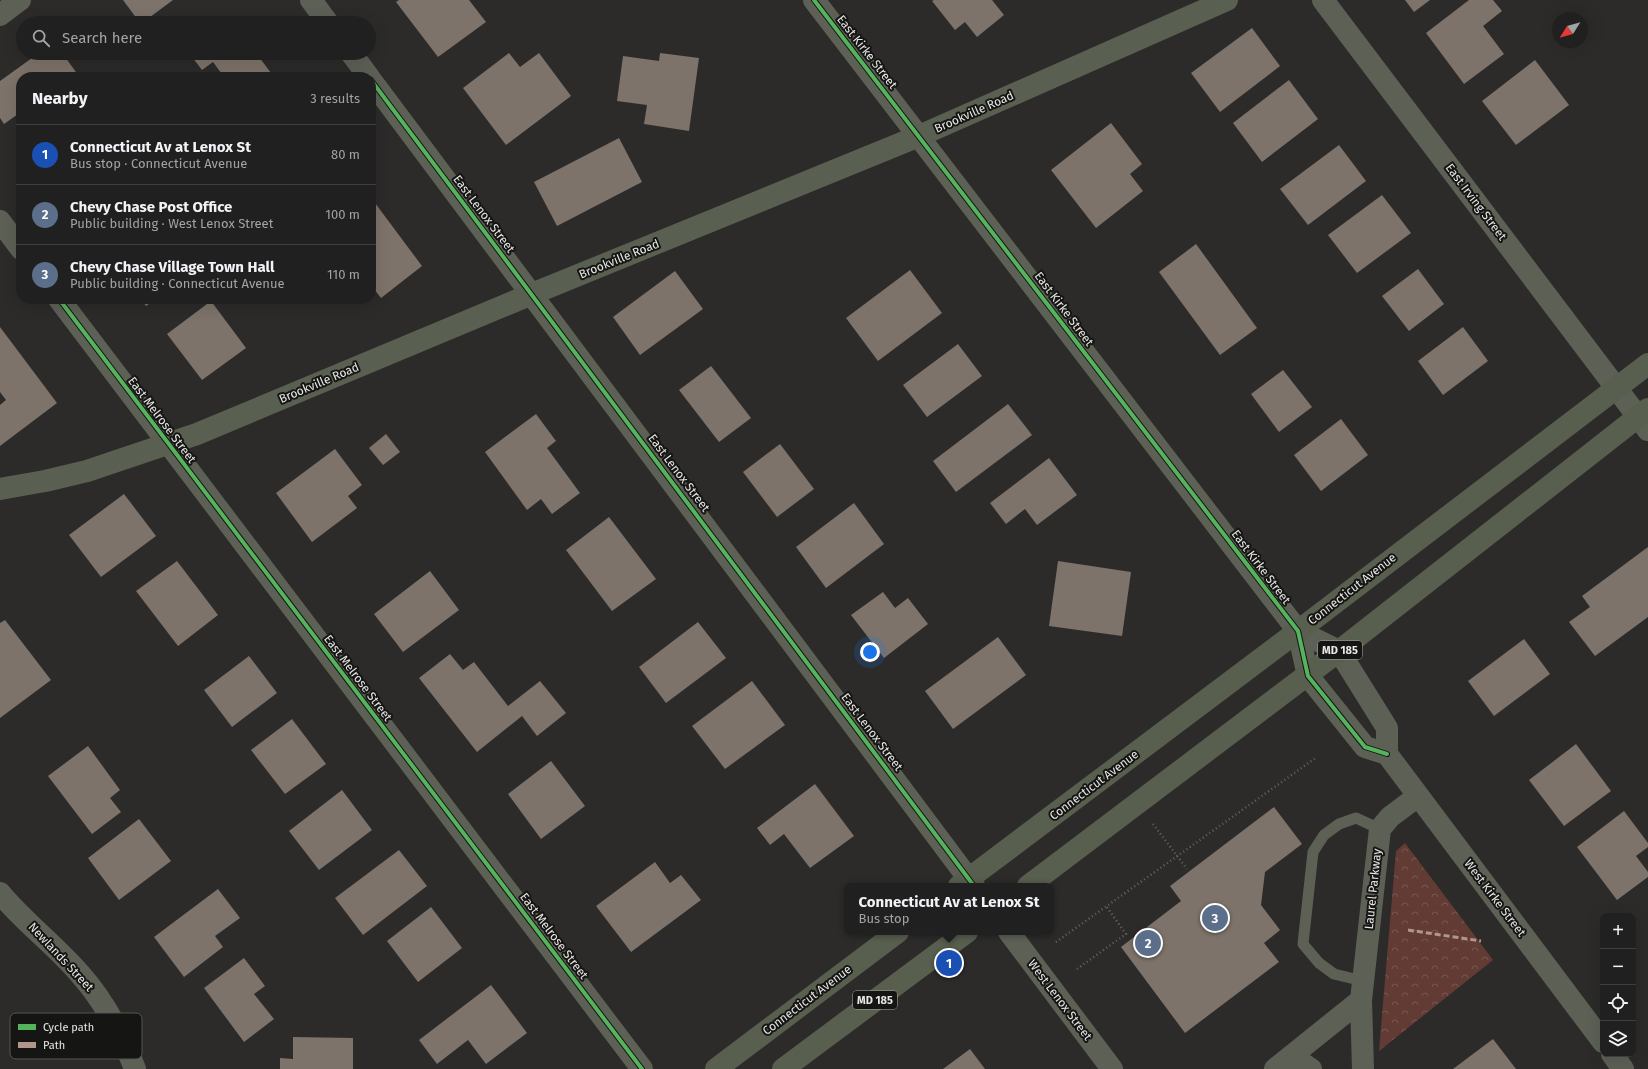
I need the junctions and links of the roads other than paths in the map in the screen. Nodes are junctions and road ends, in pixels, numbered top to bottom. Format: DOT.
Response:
graph roads {
  1 [pos="20,0"];
  2 [pos="311,0"];
  3 [pos="814,0"];
  4 [pos="1227,0"];
  5 [pos="1323,0"];
  6 [pos="0,15"];
  7 [pos="323,16"];
  8 [pos="356,60"];
  9 [pos="365,72"];
  10 [pos="376,87"];
  11 [pos="919,136"];
  12 [pos="0,221"];
  13 [pos="16,242"];
  14 [pos="532,294"];
  15 [pos="63,304"];
  16 [pos="1648,364"];
  17 [pos="1636,410"];
  18 [pos="168,444"];
  19 [pos="0,489"];
  20 [pos="1298,631"];
  21 [pos="1339,651"];
  22 [pos="1308,676"];
  23 [pos="1387,754"];
  24 [pos="1418,796"];
  25 [pos="1380,829"];
  26 [pos="967,883"];
  27 [pos="969,883"];
  28 [pos="1032,883"];
  29 [pos="0,893"];
  30 [pos="894,935"];
  31 [pos="963,935"];
  32 [pos="1011,935"];
  33 [pos="1362,990"];
  34 [pos="108,1013"];
  35 [pos="1600,1038"];
  36 [pos="1292,1056"];
  37 [pos="1614,1057"];
  38 [pos="131,1059"];
  39 [pos="135,1069"];
  40 [pos="642,1069"];
  41 [pos="716,1069"];
  42 [pos="783,1069"];
  43 [pos="1112,1069"];
  44 [pos="1275,1069"];
  45 [pos="1311,1069"];
  46 [pos="1363,1069"];
  47 [pos="1623,1069"];
  1 -- 6 [label="street"];
  2 -- 7 [label="street"];
  3 -- 11 [label="street, East Kirke Street"];
  4 -- 11 [label="main road, Brookville Road"];
  5 -- 17 [label="street, East Irving Street"];
  8 -- 9 [label="street"];
  10 -- 14 [label="street, East Lenox Street"];
  11 -- 14 [label="main road, Brookville Road"];
  11 -- 20 [label="street, East Kirke Street"];
  12 -- 13 [label="street"];
  14 -- 18 [label="main road, Brookville Road"];
  14 -- 26 [label="street, East Lenox Street"];
  15 -- 18 [label="street, East Melrose Street"];
  16 -- 17 [label="main road, Connecticut Avenue / MD 185"];
  17 -- 20 [label="main road, Connecticut Avenue / MD 185"];
  17 -- 21 [label="main road, Connecticut Avenue / MD 185"];
  18 -- 19 [label="main road, Brookville Road"];
  18 -- 40 [label="street, East Melrose Street"];
  20 -- 21 [label="street"];
  20 -- 22 [label="street"];
  20 -- 27 [label="main road, Connecticut Avenue / MD 185"];
  21 -- 22 [label="main road, Connecticut Avenue / MD 185"];
  21 -- 23 [label="street"];
  22 -- 23 [label="street"];
  22 -- 28 [label="main road, Connecticut Avenue / MD 185"];
  23 -- 24 [label="street, West Kirke Street"];
  24 -- 25 [label="street"];
  24 -- 35 [label="street, West Kirke Street"];
  25 -- 33 [label="street, Laurel Parkway"];
  25 -- 33 [label="lane"];
  29 -- 34 [label="street, Newlands Street"];
  30 -- 41 [label="main road, Connecticut Avenue"];
  31 -- 42 [label="main road, MD 185"];
  32 -- 43 [label="street, West Lenox Street"];
  33 -- 36 [label="street"];
  33 -- 46 [label="street, Laurel Parkway"];
  36 -- 44 [label="street"];
  36 -- 45 [label="street"];
  37 -- 47 [label="street"];
  38 -- 39 [label="street, Newlands Street"];
}
